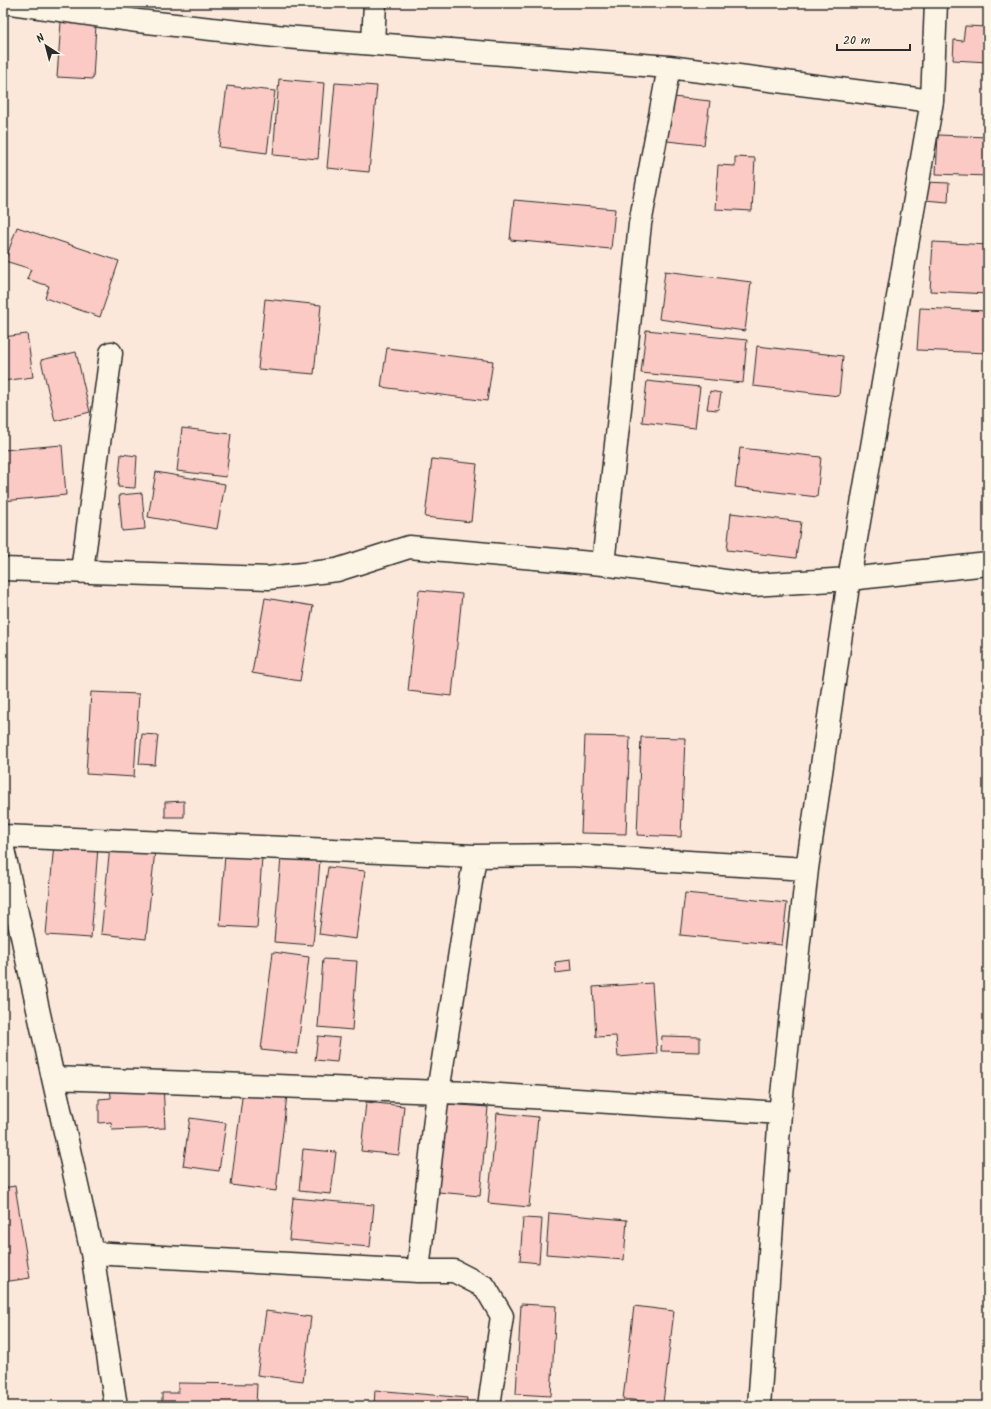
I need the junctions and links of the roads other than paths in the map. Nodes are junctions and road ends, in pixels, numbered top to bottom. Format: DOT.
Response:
graph roads {
  1 [pos="11,3"];
  2 [pos="375,3"];
  3 [pos="936,3"];
  4 [pos="80,8"];
  5 [pos="373,43"];
  6 [pos="669,67"];
  7 [pos="932,101"];
  8 [pos="111,353"];
  9 [pos="603,564"];
  10 [pos="988,564"];
  11 [pos="3,568"];
  12 [pos="82,572"];
  13 [pos="849,579"];
  14 [pos="3,836"];
  15 [pos="3,849"];
  16 [pos="476,856"];
  17 [pos="807,870"];
  18 [pos="53,1078"];
  19 [pos="438,1092"];
  20 [pos="780,1113"];
  21 [pos="92,1253"];
  22 [pos="418,1271"];
  23 [pos="116,1406"];
  24 [pos="489,1406"];
  25 [pos="760,1406"];
  1 -- 4 [label="street"];
  2 -- 5 [label="street"];
  3 -- 7 [label="street"];
  4 -- 5 [label="street"];
  5 -- 6 [label="street"];
  6 -- 7 [label="street"];
  6 -- 9 [label="street"];
  7 -- 13 [label="street"];
  8 -- 12 [label="street"];
  9 -- 12 [label="street"];
  9 -- 13 [label="street"];
  10 -- 13 [label="street"];
  11 -- 12 [label="street"];
  13 -- 17 [label="street"];
  14 -- 16 [label="street"];
  15 -- 18 [label="street"];
  16 -- 17 [label="street"];
  16 -- 19 [label="street"];
  17 -- 20 [label="street"];
  18 -- 19 [label="street"];
  18 -- 21 [label="street"];
  19 -- 20 [label="street"];
  19 -- 22 [label="street"];
  20 -- 25 [label="street"];
  21 -- 22 [label="street"];
  21 -- 23 [label="street"];
  22 -- 24 [label="street"];
}
